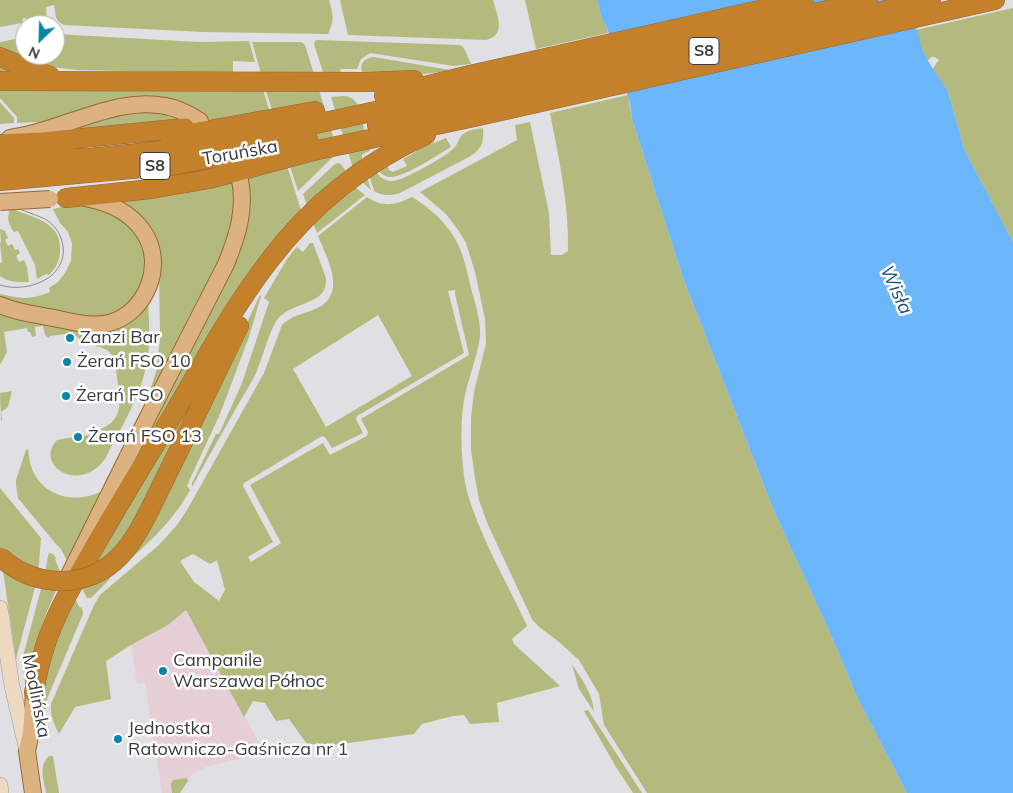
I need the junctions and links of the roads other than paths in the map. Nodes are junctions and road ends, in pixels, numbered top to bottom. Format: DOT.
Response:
graph roads {
  1 [pos="804,0"];
  2 [pos="872,0"];
  3 [pos="931,0"];
  4 [pos="996,0"];
  5 [pos="0,56"];
  6 [pos="0,81"];
  7 [pos="84,81"];
  8 [pos="474,96"];
  9 [pos="378,118"];
  10 [pos="200,120"];
  11 [pos="0,139"];
  12 [pos="261,143"];
  13 [pos="0,144"];
  14 [pos="43,152"];
  15 [pos="0,162"];
  16 [pos="0,180"];
  17 [pos="240,180"];
  18 [pos="58,198"];
  19 [pos="0,202"];
  20 [pos="286,240"];
  21 [pos="0,305"];
  22 [pos="0,557"];
  23 [pos="0,608"];
  24 [pos="34,693"];
  25 [pos="27,751"];
  26 [pos="0,785"];
  27 [pos="2,793"];
  28 [pos="33,793"];
  1 -- 8 [label="highway"];
  2 -- 8 [label="highway, S8"];
  3 -- 8 [label="highway, S8"];
  4 -- 8 [label="highway"];
  5 -- 7 [label="highway"];
  6 -- 7 [label="highway"];
  7 -- 9 [label="highway"];
  8 -- 9 [label="highway, Toruńska / S8"];
  8 -- 9 [label="highway"];
  8 -- 9 [label="highway"];
  9 -- 12 [label="highway, Toruńska / S8"];
  9 -- 12 [label="highway"];
  9 -- 20 [label="highway"];
  10 -- 14 [label="main road"];
  11 -- 14 [label="main road"];
  12 -- 14 [label="highway"];
  12 -- 14 [label="highway, Toruńska / S8"];
  12 -- 18 [label="highway"];
  13 -- 14 [label="highway"];
  14 -- 15 [label="highway, Toruńska / S8"];
  14 -- 16 [label="highway, Toruńska / S8"];
  17 -- 24 [label="main road"];
  18 -- 19 [label="main road, bridge"];
  18 -- 21 [label="main road"];
  20 -- 22 [label="highway, bridge"];
  20 -- 24 [label="highway"];
  23 -- 25 [label="main road, Modlińska"];
  24 -- 25 [label="main road"];
  25 -- 28 [label="main road, Modlińska"];
  26 -- 27 [label="main road"];
}
